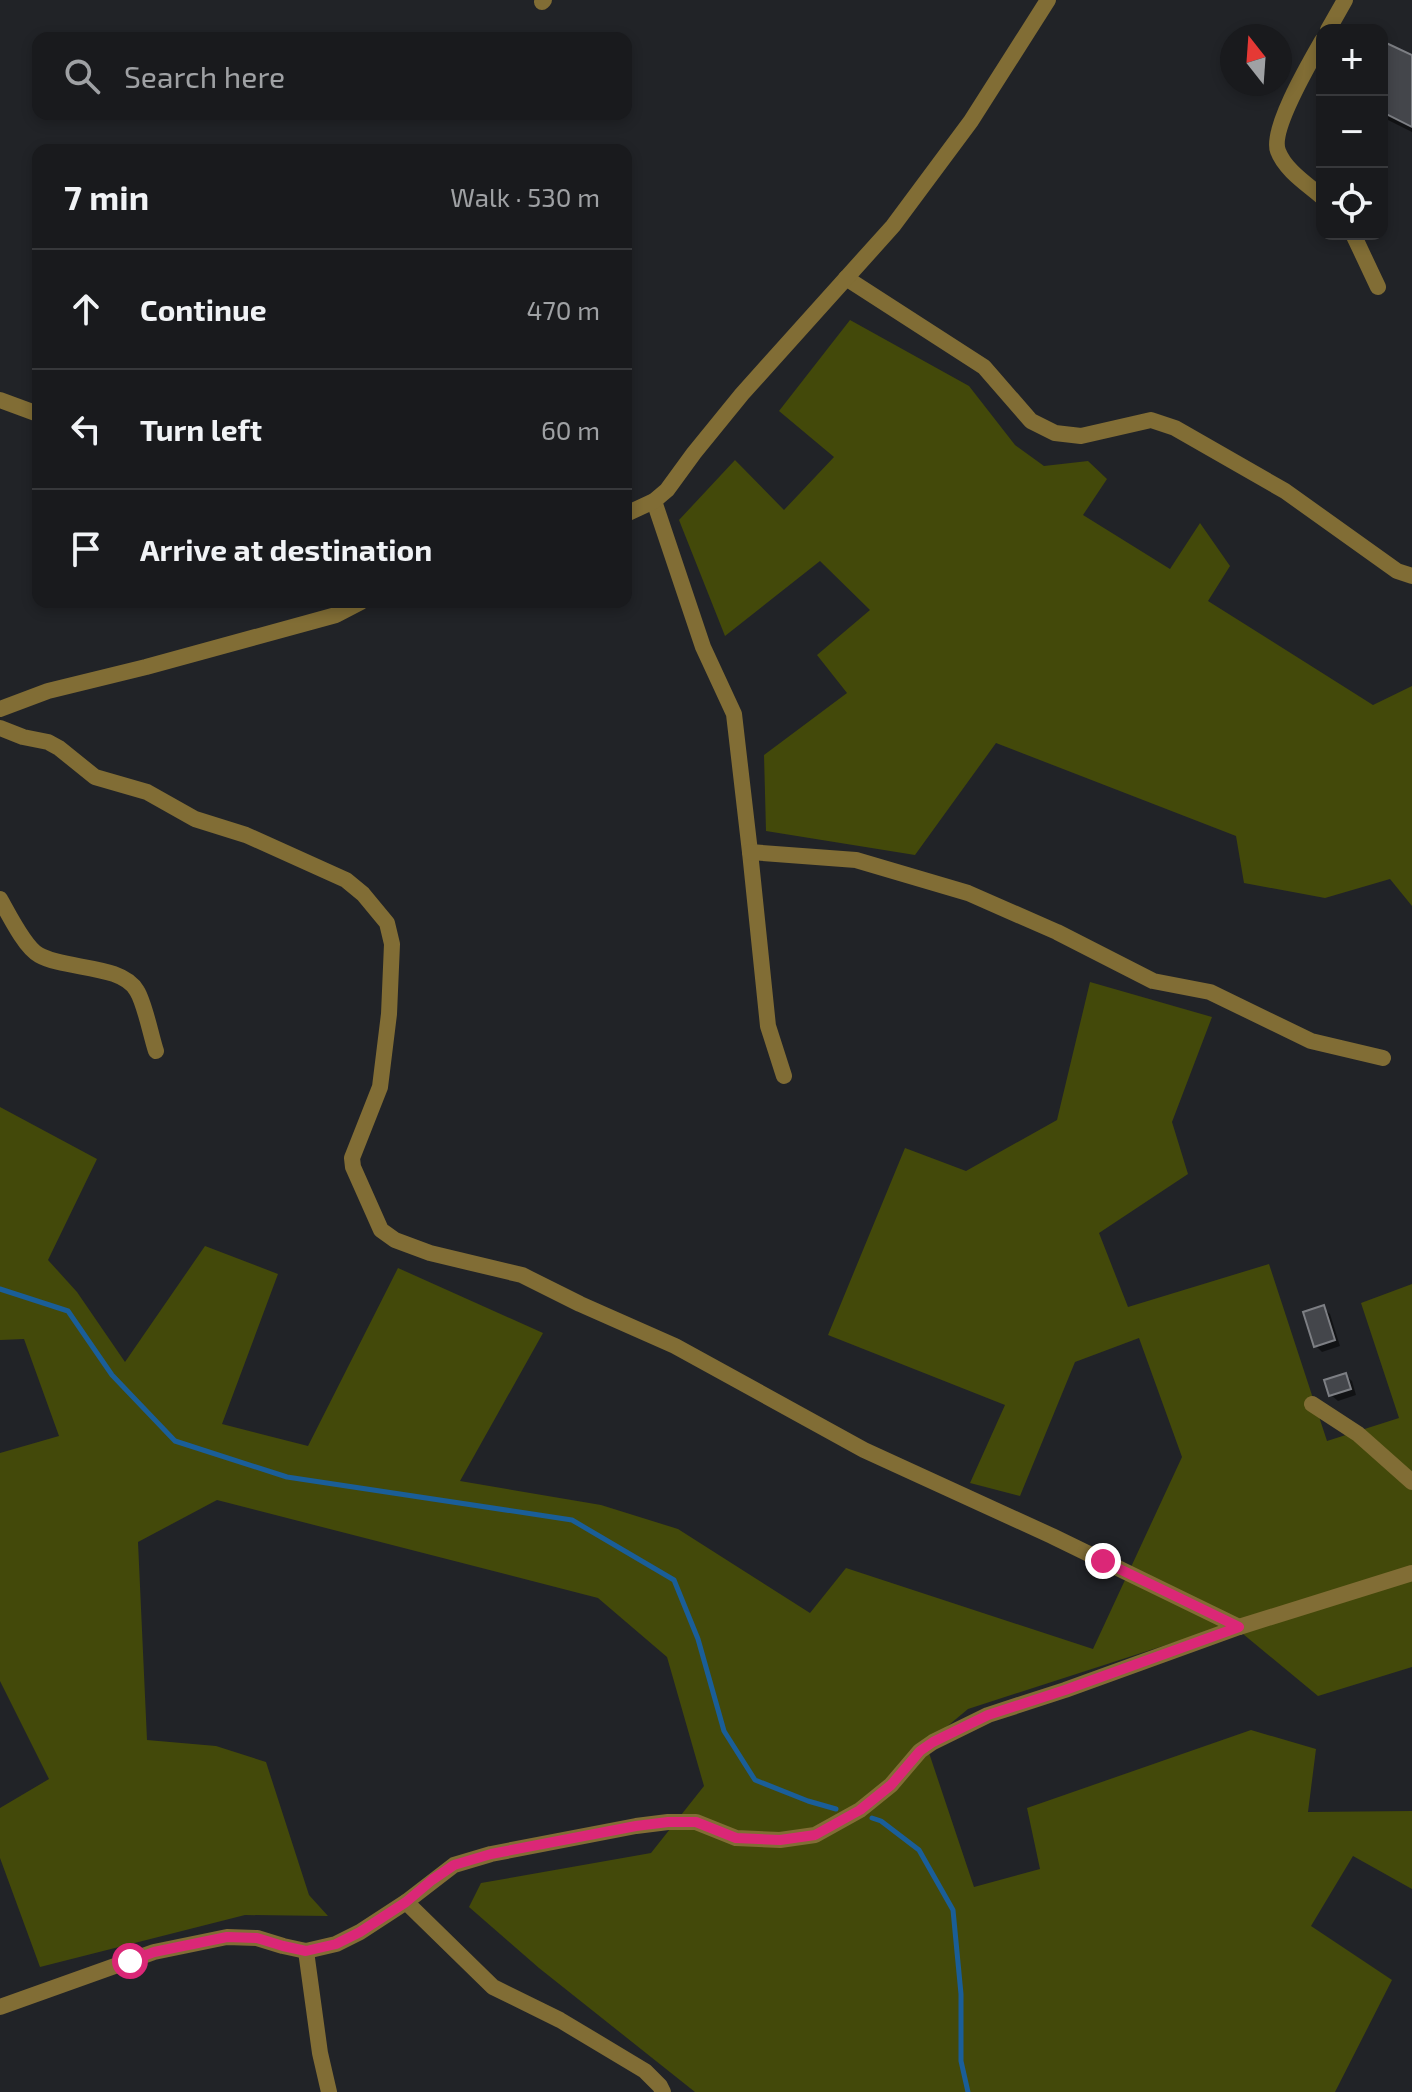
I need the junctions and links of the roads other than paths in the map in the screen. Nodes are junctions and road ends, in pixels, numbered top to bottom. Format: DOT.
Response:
graph roads {
  1 [pos="1048,0"];
  2 [pos="1345,0"];
  3 [pos="1331,24"];
  4 [pos="1316,52"];
  5 [pos="1316,192"];
  6 [pos="1356,240"];
  7 [pos="846,278"];
  8 [pos="1378,287"];
  9 [pos="0,400"];
  10 [pos="32,412"];
  11 [pos="654,501"];
  12 [pos="632,511"];
  13 [pos="1412,576"];
  14 [pos="349,608"];
  15 [pos="0,709"];
  16 [pos="0,728"];
  17 [pos="750,852"];
  18 [pos="0,899"];
  19 [pos="156,1051"];
  20 [pos="1383,1058"];
  21 [pos="784,1076"];
  22 [pos="1312,1404"];
  23 [pos="1412,1482"];
  24 [pos="1412,1573"];
  25 [pos="1239,1627"];
  26 [pos="406,1902"];
  27 [pos="306,1951"];
  28 [pos="0,2007"];
  29 [pos="329,2092"];
  30 [pos="663,2092"];
  1 -- 7 [label="street"];
  2 -- 3 [label="street"];
  4 -- 5 [label="street"];
  6 -- 8 [label="street"];
  7 -- 11 [label="street"];
  7 -- 13 [label="street"];
  9 -- 10 [label="street"];
  11 -- 12 [label="street"];
  11 -- 17 [label="street"];
  14 -- 15 [label="street"];
  16 -- 25 [label="street"];
  17 -- 20 [label="street"];
  17 -- 21 [label="street"];
  18 -- 19 [label="street"];
  22 -- 23 [label="street"];
  24 -- 25 [label="street"];
  25 -- 26 [label="street"];
  26 -- 27 [label="street"];
  26 -- 30 [label="street"];
  27 -- 28 [label="street"];
  27 -- 29 [label="street"];
}
